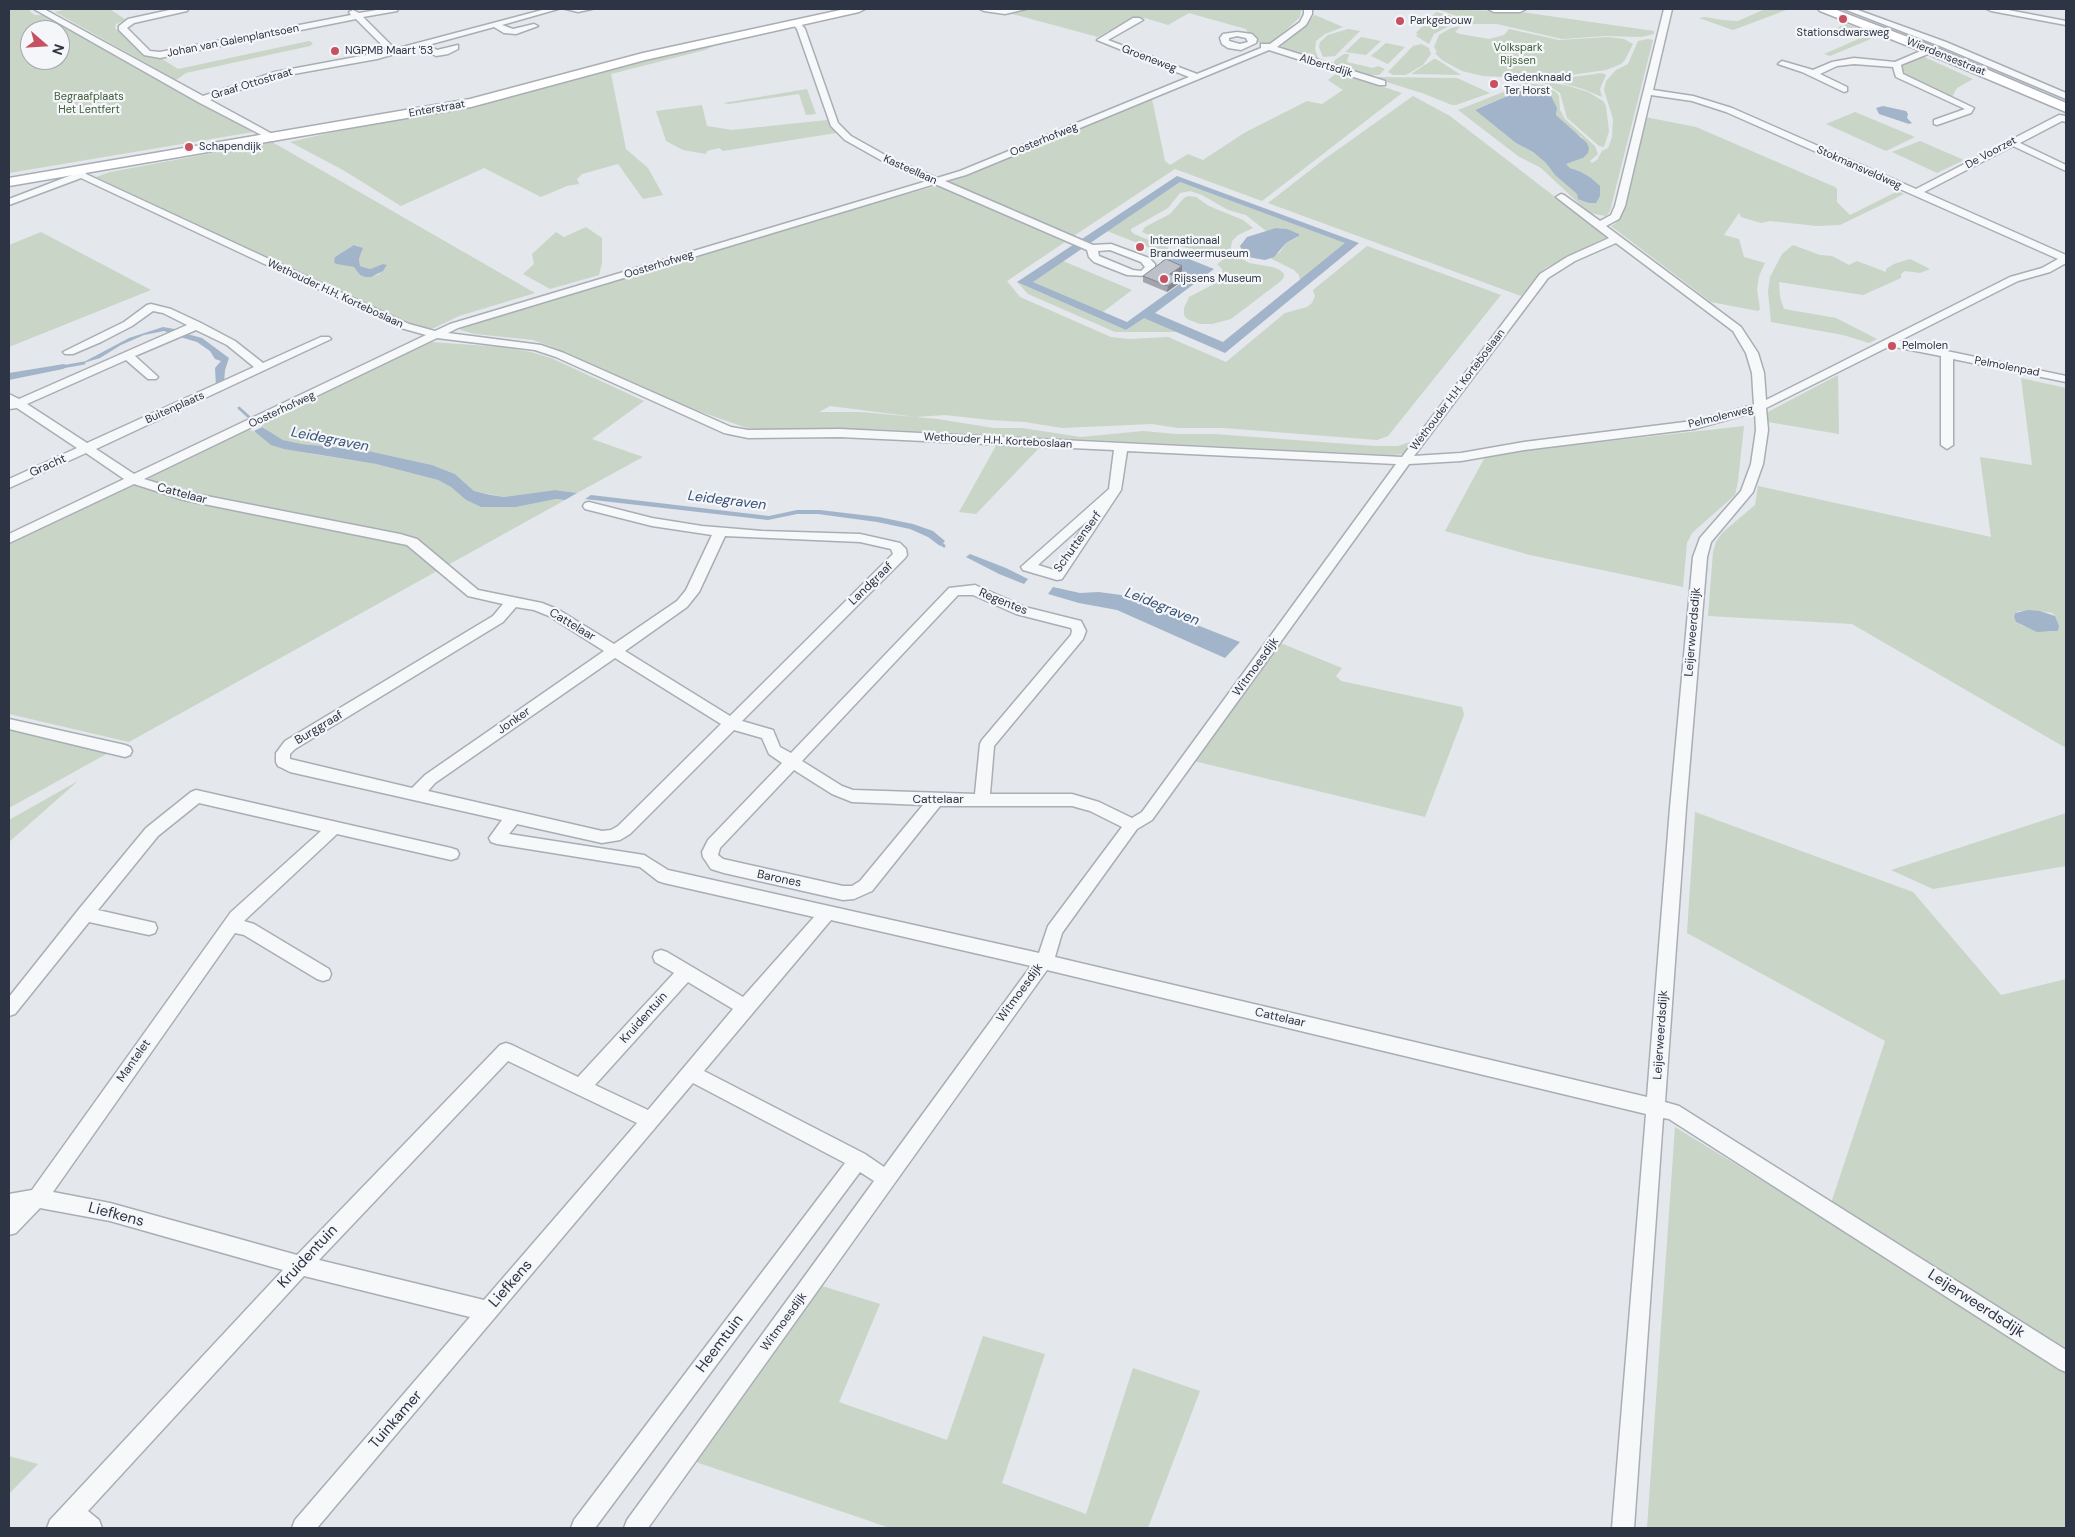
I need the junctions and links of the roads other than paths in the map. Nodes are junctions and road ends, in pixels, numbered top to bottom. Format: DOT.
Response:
graph roads {
  1 [pos="42,9"];
  2 [pos="184,9"];
  3 [pos="350,9"];
  4 [pos="394,9"];
  5 [pos="554,9"];
  6 [pos="570,9"];
  7 [pos="588,9"];
  8 [pos="859,9"];
  9 [pos="984,9"];
  10 [pos="1022,9"];
  11 [pos="1308,9"];
  12 [pos="1494,9"];
  13 [pos="1520,9"];
  14 [pos="1668,9"];
  15 [pos="1824,9"];
  16 [pos="1848,9"];
  17 [pos="1991,9"];
  18 [pos="1886,11"];
  19 [pos="359,17"];
  20 [pos="1139,20"];
  21 [pos="1868,21"];
  22 [pos="796,23"];
  23 [pos="2066,24"];
  24 [pos="496,25"];
  25 [pos="534,26"];
  26 [pos="1252,43"];
  27 [pos="421,45"];
  28 [pos="455,46"];
  29 [pos="1271,47"];
  30 [pos="1930,50"];
  31 [pos="393,51"];
  32 [pos="1782,64"];
  33 [pos="1897,65"];
  34 [pos="1812,74"];
  35 [pos="1197,77"];
  36 [pos="1382,83"];
  37 [pos="1844,89"];
  38 [pos="1648,92"];
  39 [pos="2066,96"];
  40 [pos="201,100"];
  41 [pos="2066,108"];
  42 [pos="2066,118"];
  43 [pos="1937,122"];
  44 [pos="273,138"];
  45 [pos="2011,142"];
  46 [pos="2066,168"];
  47 [pos="81,173"];
  48 [pos="9,182"];
  49 [pos="937,182"];
  50 [pos="1916,193"];
  51 [pos="1561,197"];
  52 [pos="9,202"];
  53 [pos="1598,226"];
  54 [pos="1616,239"];
  55 [pos="1092,248"];
  56 [pos="2066,259"];
  57 [pos="197,325"];
  58 [pos="437,335"];
  59 [pos="325,339"];
  60 [pos="1888,342"];
  61 [pos="69,352"];
  62 [pos="128,356"];
  63 [pos="1947,356"];
  64 [pos="262,368"];
  65 [pos="152,377"];
  66 [pos="2066,380"];
  67 [pos="12,403"];
  68 [pos="1760,407"];
  69 [pos="1947,445"];
  70 [pos="1121,447"];
  71 [pos="88,448"];
  72 [pos="1404,461"];
  73 [pos="134,480"];
  74 [pos="9,484"];
  75 [pos="1115,490"];
  76 [pos="589,506"];
  77 [pos="720,532"];
  78 [pos="9,539"];
  79 [pos="513,602"];
  80 [pos="614,650"];
  81 [pos="730,723"];
  82 [pos="9,724"];
  83 [pos="125,751"];
  84 [pos="792,761"];
  85 [pos="416,794"];
  86 [pos="936,800"];
  87 [pos="982,800"];
  88 [pos="513,816"];
  89 [pos="1132,825"];
  90 [pos="335,827"];
  91 [pos="451,854"];
  92 [pos="826,913"];
  93 [pos="85,914"];
  94 [pos="232,925"];
  95 [pos="149,928"];
  96 [pos="661,956"];
  97 [pos="1043,962"];
  98 [pos="686,972"];
  99 [pos="323,974"];
  100 [pos="745,1007"];
  101 [pos="9,1009"];
  102 [pos="691,1073"];
  103 [pos="582,1086"];
  104 [pos="1656,1108"];
  105 [pos="651,1121"];
  106 [pos="858,1160"];
  107 [pos="887,1179"];
  108 [pos="37,1198"];
  109 [pos="9,1203"];
  110 [pos="9,1226"];
  111 [pos="301,1264"];
  112 [pos="488,1311"];
  113 [pos="2066,1362"];
  114 [pos="73,1512"];
  115 [pos="58,1528"];
  116 [pos="91,1528"];
  117 [pos="303,1528"];
  118 [pos="582,1528"];
  119 [pos="635,1528"];
  120 [pos="1623,1528"];
  1 -- 40 [label="street"];
  2 -- 19 [label="street, Johan van Galenplantsoen"];
  3 -- 19 [label="street"];
  4 -- 19 [label="street"];
  5 -- 24 [label="street, Graaf Ottostraat"];
  6 -- 7 [label="street"];
  8 -- 22 [label="main road, Enterstraat"];
  9 -- 10 [label="street"];
  11 -- 29 [label="street, Oosterhofweg"];
  12 -- 13 [label="main road"];
  14 -- 38 [label="street"];
  15 -- 21 [label="main road, Wierdensestraat"];
  16 -- 21 [label="street, Wierdensestraat"];
  17 -- 23 [label="street"];
  18 -- 21 [label="street"];
  19 -- 31 [label="street"];
  20 -- 35 [label="street, Groeneweg"];
  21 -- 30 [label="main road, Wierdensestraat"];
  21 -- 39 [label="street, Wierdensestraat"];
  22 -- 44 [label="main road, Enterstraat"];
  22 -- 49 [label="street, Kasteellaan"];
  24 -- 25 [label="street, Graaf Ottostraat"];
  24 -- 27 [label="street, Graaf Ottostraat"];
  26 -- 29 [label="street, Albertsdijk"];
  27 -- 28 [label="street, Graaf Ottostraat"];
  27 -- 31 [label="street, Graaf Ottostraat"];
  29 -- 35 [label="street, Oosterhofweg"];
  29 -- 36 [label="street, Albertsdijk"];
  30 -- 33 [label="street"];
  30 -- 41 [label="main road, Wierdensestraat"];
  31 -- 40 [label="street, Graaf Ottostraat"];
  32 -- 34 [label="street"];
  33 -- 34 [label="street"];
  33 -- 43 [label="street"];
  34 -- 37 [label="street"];
  35 -- 49 [label="street, Oosterhofweg"];
  38 -- 50 [label="street, Stokmansveldweg"];
  38 -- 53 [label="street"];
  40 -- 44 [label="street"];
  42 -- 45 [label="street, De Voorzet"];
  44 -- 47 [label="main road, Enterstraat"];
  45 -- 46 [label="street"];
  45 -- 50 [label="street, De Voorzet"];
  47 -- 48 [label="main road, Enterstraat"];
  47 -- 52 [label="street"];
  47 -- 58 [label="street, Wethouder H.H. Korteboslaan"];
  49 -- 55 [label="street, Kasteellaan"];
  49 -- 58 [label="street, Oosterhofweg"];
  50 -- 56 [label="street, Stokmansveldweg"];
  51 -- 53 [label="street"];
  53 -- 54 [label="street"];
  54 -- 68 [label="street, Leijerweerdsdijk"];
  54 -- 72 [label="street, Wethouder H.H. Korteboslaan"];
  55 -- 55 [label="street, Kasteellaan"];
  56 -- 60 [label="street, Pelmolenweg"];
  57 -- 61 [label="street"];
  57 -- 62 [label="street"];
  57 -- 64 [label="street"];
  58 -- 70 [label="street, Wethouder H.H. Korteboslaan"];
  58 -- 73 [label="street, Oosterhofweg"];
  59 -- 64 [label="street, Buitenplaats"];
  60 -- 63 [label="street, Pelmolenpad"];
  60 -- 68 [label="street, Pelmolenweg"];
  62 -- 65 [label="street"];
  62 -- 67 [label="street"];
  63 -- 66 [label="street, Pelmolenpad"];
  63 -- 69 [label="street"];
  64 -- 71 [label="street, Buitenplaats"];
  67 -- 71 [label="street, Cattelaar"];
  68 -- 72 [label="street, Pelmolenweg"];
  68 -- 104 [label="street, Leijerweerdsdijk"];
  70 -- 72 [label="street, Wethouder H.H. Korteboslaan"];
  70 -- 75 [label="street, Schuttenserf"];
  71 -- 73 [label="street, Cattelaar"];
  71 -- 74 [label="street, Gracht"];
  72 -- 89 [label="street, Witmoesdijk"];
  73 -- 78 [label="street, Oosterhofweg"];
  73 -- 79 [label="street, Cattelaar"];
  75 -- 75 [label="street, Schuttenserf"];
  76 -- 77 [label="street, Landgraaf"];
  77 -- 80 [label="street"];
  77 -- 81 [label="street, Landgraaf"];
  79 -- 80 [label="street, Cattelaar"];
  79 -- 85 [label="street, Burggraaf"];
  80 -- 81 [label="street, Cattelaar"];
  80 -- 85 [label="street, Jonker"];
  81 -- 84 [label="street, Cattelaar"];
  81 -- 88 [label="street, Burggraaf"];
  82 -- 83 [label="street"];
  84 -- 86 [label="street, Cattelaar"];
  84 -- 86 [label="street, Barones"];
  84 -- 87 [label="street, Regentes"];
  85 -- 88 [label="street, Burggraaf"];
  86 -- 87 [label="street, Cattelaar"];
  87 -- 89 [label="street, Cattelaar"];
  88 -- 92 [label="street, Cattelaar"];
  89 -- 97 [label="street, Witmoesdijk"];
  90 -- 91 [label="street"];
  90 -- 93 [label="street"];
  90 -- 94 [label="street, Mantelet"];
  92 -- 97 [label="street, Cattelaar"];
  92 -- 100 [label="street"];
  93 -- 95 [label="street"];
  93 -- 101 [label="street"];
  94 -- 99 [label="street"];
  94 -- 108 [label="street, Mantelet"];
  96 -- 98 [label="street"];
  97 -- 104 [label="street, Cattelaar"];
  97 -- 107 [label="street, Witmoesdijk"];
  98 -- 100 [label="street"];
  98 -- 103 [label="street, Kruidentuin"];
  100 -- 102 [label="street"];
  102 -- 105 [label="street, Liefkens"];
  102 -- 106 [label="street"];
  103 -- 105 [label="street, Kruidentuin"];
  103 -- 111 [label="street, Kruidentuin"];
  104 -- 113 [label="street, Leijerweerdsdijk"];
  104 -- 120 [label="street, Leijerweerdsdijk"];
  105 -- 112 [label="street, Liefkens"];
  106 -- 107 [label="street"];
  106 -- 118 [label="street, Heemtuin"];
  107 -- 119 [label="street, Witmoesdijk"];
  108 -- 109 [label="street, Liefkens"];
  108 -- 110 [label="street, Mantelet"];
  108 -- 111 [label="street, Liefkens"];
  111 -- 112 [label="street, Liefkens"];
  111 -- 114 [label="street, Kruidentuin"];
  112 -- 117 [label="street, Tuinkamer"];
  114 -- 115 [label="street, Kruidentuin"];
  114 -- 116 [label="street"];
}
